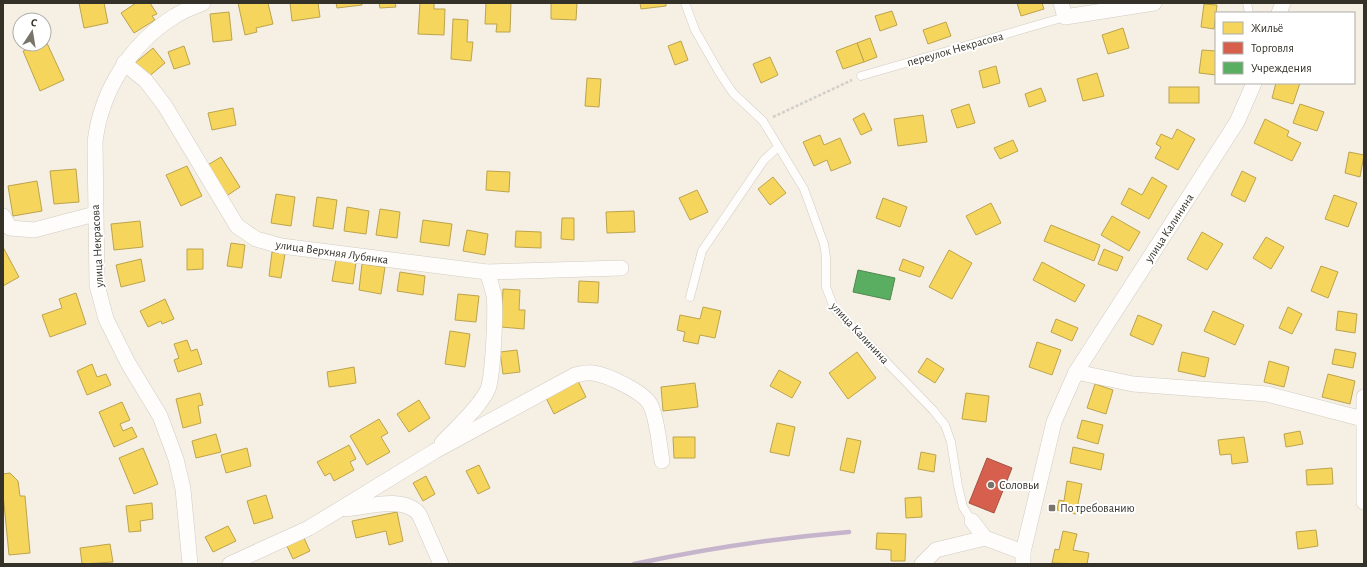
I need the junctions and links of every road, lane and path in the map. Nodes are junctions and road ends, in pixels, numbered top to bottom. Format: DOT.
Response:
graph roads {
  1 [pos="203,3"];
  2 [pos="685,3"];
  3 [pos="1154,3"];
  4 [pos="1063,10"];
  5 [pos="124,63"];
  6 [pos="861,76"];
  7 [pos="1254,84"];
  8 [pos="763,121"];
  9 [pos="778,147"];
  10 [pos="95,214"];
  11 [pos="5,226"];
  12 [pos="621,268"];
  13 [pos="487,272"];
  14 [pos="690,297"];
  15 [pos="1076,372"];
  16 [pos="1364,397"];
  17 [pos="1363,419"];
  18 [pos="435,451"];
  19 [pos="662,462"];
  20 [pos="1364,502"];
  21 [pos="342,510"];
  22 [pos="972,521"];
  23 [pos="984,538"];
  24 [pos="1023,558"];
  25 [pos="190,564"];
  26 [pos="230,564"];
  27 [pos="441,564"];
  28 [pos="922,564"];
  1 -- 5 [label="street, улица Некрасова"];
  2 -- 8 [label="lane, улица Калинина"];
  3 -- 4 [label="street, переулок Некрасова"];
  4 -- 6 [label="lane, переулок Некрасова"];
  5 -- 10 [label="street, улица Некрасова"];
  5 -- 13 [label="street, улица Верхняя Лубянка"];
  6 -- 8 [label="path"];
  7 -- 15 [label="street, улица Калинина"];
  8 -- 9 [label="lane, улица Калинина"];
  9 -- 14 [label="lane"];
  9 -- 22 [label="lane, улица Калинина"];
  10 -- 11 [label="street"];
  10 -- 25 [label="street, улица Некрасова"];
  12 -- 13 [label="street, улица Верхняя Лубянка"];
  13 -- 18 [label="street"];
  15 -- 17 [label="street"];
  15 -- 24 [label="street, улица Калинина"];
  16 -- 17 [label="street"];
  17 -- 20 [label="street"];
  18 -- 19 [label="street"];
  18 -- 21 [label="street"];
  21 -- 26 [label="street"];
  21 -- 27 [label="street"];
  22 -- 23 [label="street, улица Калинина"];
  23 -- 24 [label="street, улица Калинина"];
  23 -- 28 [label="street"];
}
